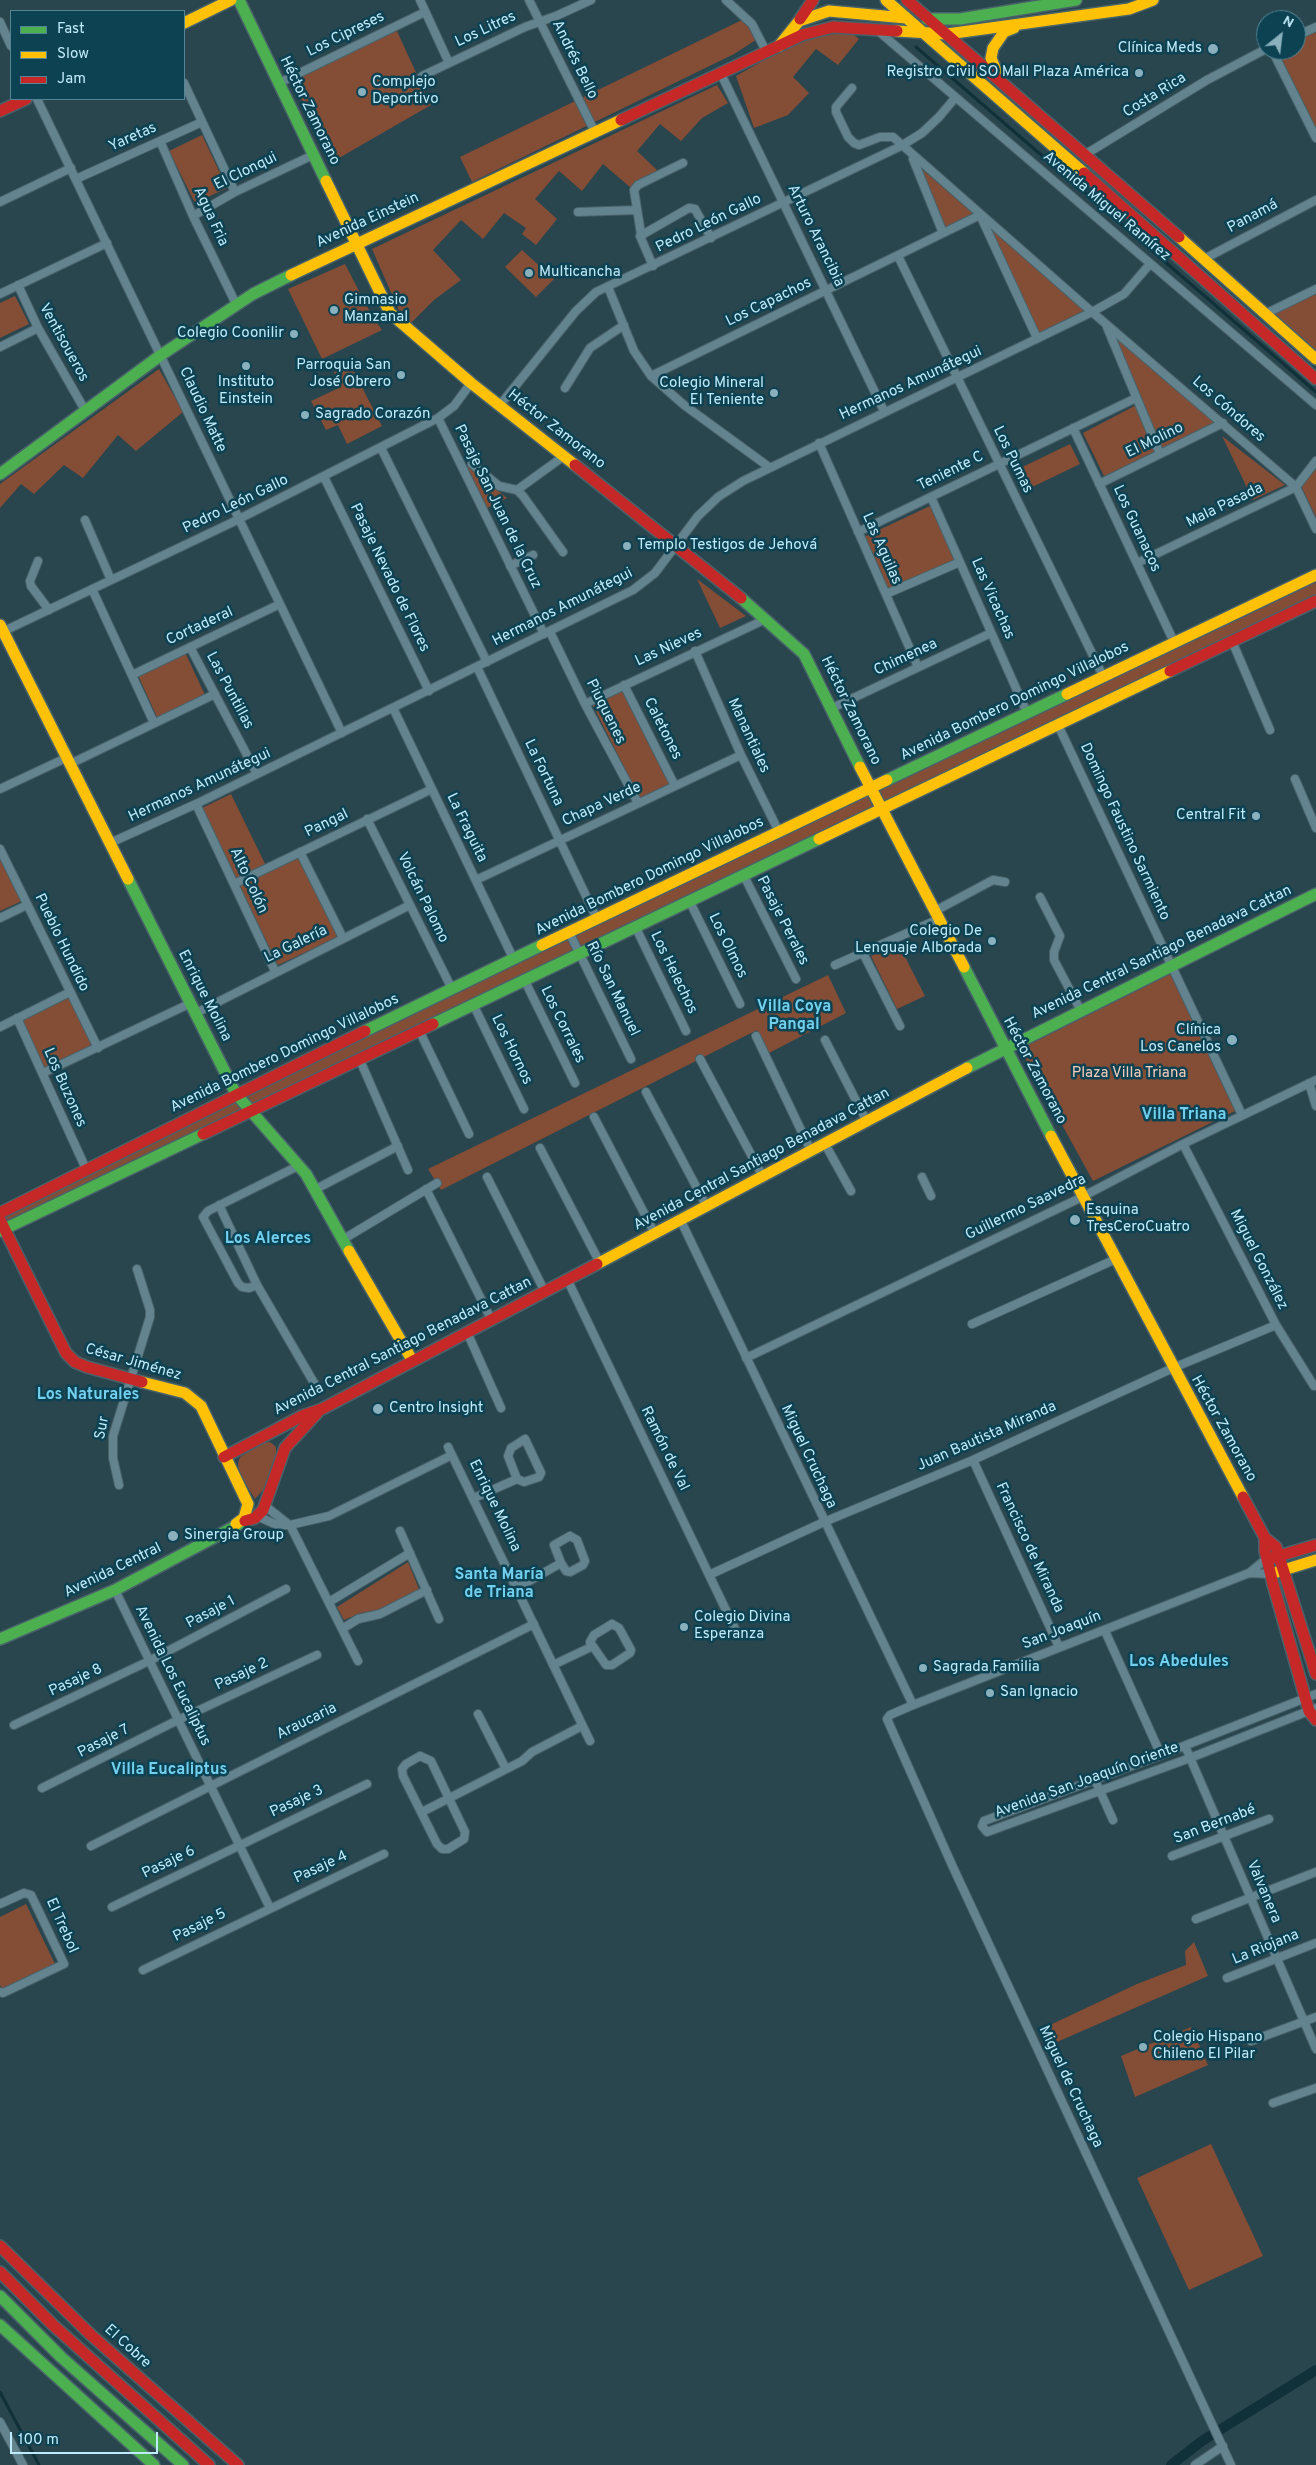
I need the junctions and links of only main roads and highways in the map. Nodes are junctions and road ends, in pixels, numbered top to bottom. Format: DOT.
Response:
graph roads {
  1 [pos="231,0"];
  2 [pos="239,0"];
  3 [pos="813,0"];
  4 [pos="886,0"];
  5 [pos="907,0"];
  6 [pos="1076,0"];
  7 [pos="1153,0"];
  8 [pos="905,18"];
  9 [pos="928,19"];
  10 [pos="798,21"];
  11 [pos="185,23"];
  12 [pos="1023,24"];
  13 [pos="926,34"];
  14 [pos="947,34"];
  15 [pos="778,47"];
  16 [pos="1000,82"];
  17 [pos="24,100"];
  18 [pos="0,111"];
  19 [pos="356,244"];
  20 [pos="1316,359"];
  21 [pos="1316,379"];
  22 [pos="0,474"];
  23 [pos="1316,575"];
  24 [pos="1316,601"];
  25 [pos="1,630"];
  26 [pos="871,788"];
  27 [pos="881,809"];
  28 [pos="1316,894"];
  29 [pos="1005,1048"];
  30 [pos="236,1094"];
  31 [pos="249,1111"];
  32 [pos="0,1213"];
  33 [pos="1,1226"];
  34 [pos="412,1360"];
  35 [pos="322,1409"];
  36 [pos="271,1432"];
  37 [pos="284,1448"];
  38 [pos="224,1457"];
  39 [pos="248,1504"];
  40 [pos="257,1516"];
  41 [pos="236,1524"];
  42 [pos="1265,1538"];
  43 [pos="1316,1545"];
  44 [pos="1279,1556"];
  45 [pos="1266,1559"];
  46 [pos="1316,1560"];
  47 [pos="1284,1571"];
  48 [pos="1270,1574"];
  49 [pos="0,1639"];
  50 [pos="1316,1674"];
  51 [pos="1311,1696"];
  52 [pos="1314,1713"];
  53 [pos="0,2246"];
  54 [pos="0,2272"];
  55 [pos="0,2296"];
  56 [pos="0,2326"];
  57 [pos="154,2465"];
  58 [pos="183,2465"];
  59 [pos="210,2465"];
  60 [pos="238,2465"];
  1 -- 11 [label="main road"];
  2 -- 19 [label="main road, Héctor Zamorano"];
  3 -- 10 [label="main road, Avenida Einstein"];
  4 -- 8 [label="main road, Avenida Miguel Ramírez"];
  5 -- 9 [label="main road, Avenida Miguel Ramírez"];
  6 -- 9 [label="main road"];
  7 -- 12 [label="main road, Avenida Einstein"];
  8 -- 9 [label="main road"];
  8 -- 10 [label="main road"];
  8 -- 13 [label="main road, Avenida Miguel Ramírez"];
  9 -- 14 [label="main road, Avenida Miguel Ramírez"];
  10 -- 15 [label="main road, Avenida Einstein"];
  12 -- 14 [label="main road, Avenida Einstein"];
  12 -- 16 [label="main road"];
  13 -- 14 [label="main road, Avenida Einstein"];
  13 -- 15 [label="main road, Avenida Einstein"];
  13 -- 21 [label="main road, Avenida Miguel Ramírez"];
  14 -- 16 [label="main road, Avenida Miguel Ramírez"];
  15 -- 19 [label="main road, Avenida Einstein"];
  16 -- 20 [label="main road, Avenida Miguel Ramírez"];
  17 -- 18 [label="main road"];
  19 -- 22 [label="main road, Avenida Einstein"];
  19 -- 26 [label="main road, Héctor Zamorano"];
  23 -- 26 [label="main road, Avenida Bombero Domingo Villalobos"];
  24 -- 27 [label="main road"];
  25 -- 30 [label="main road, Enrique Molina"];
  26 -- 27 [label="main road, Héctor Zamorano"];
  26 -- 30 [label="main road, Avenida Bombero Domingo Villalobos"];
  27 -- 29 [label="main road, Héctor Zamorano"];
  27 -- 31 [label="main road"];
  28 -- 29 [label="main road, Avenida Central Santiago Benadava Cattan"];
  29 -- 34 [label="main road, Avenida Central Santiago Benadava Cattan"];
  29 -- 42 [label="main road, Héctor Zamorano"];
  30 -- 31 [label="main road, Enrique Molina"];
  30 -- 32 [label="main road, Avenida Bombero Domingo Villalobos"];
  31 -- 33 [label="main road"];
  31 -- 34 [label="main road, Enrique Molina"];
  33 -- 38 [label="main road, César Jiménez"];
  34 -- 35 [label="main road, Avenida Central Santiago Benadava Cattan"];
  35 -- 36 [label="main road, Avenida Central Santiago Benadava Cattan"];
  35 -- 37 [label="main road"];
  36 -- 37 [label="main road"];
  36 -- 38 [label="main road, Avenida Central Santiago Benadava Cattan"];
  37 -- 40 [label="main road"];
  38 -- 39 [label="main road, César Jiménez"];
  39 -- 40 [label="main road, César Jiménez"];
  39 -- 41 [label="main road"];
  40 -- 41 [label="main road, Avenida Central"];
  41 -- 49 [label="main road, Avenida Central"];
  42 -- 44 [label="main road, Héctor Zamorano"];
  42 -- 45 [label="main road, Héctor Zamorano"];
  43 -- 44 [label="main road, San Joaquín"];
  44 -- 45 [label="main road, San Joaquín"];
  44 -- 47 [label="main road, Héctor Zamorano"];
  45 -- 48 [label="main road, Héctor Zamorano"];
  46 -- 47 [label="main road, San Joaquín"];
  47 -- 48 [label="main road, San Joaquín"];
  47 -- 50 [label="main road, Héctor Zamorano"];
  48 -- 51 [label="main road, Héctor Zamorano"];
  51 -- 52 [label="main road, Héctor Zamorano"];
  53 -- 60 [label="main road, El Cobre"];
  54 -- 59 [label="main road"];
  55 -- 58 [label="main road"];
  56 -- 57 [label="main road"];
}
